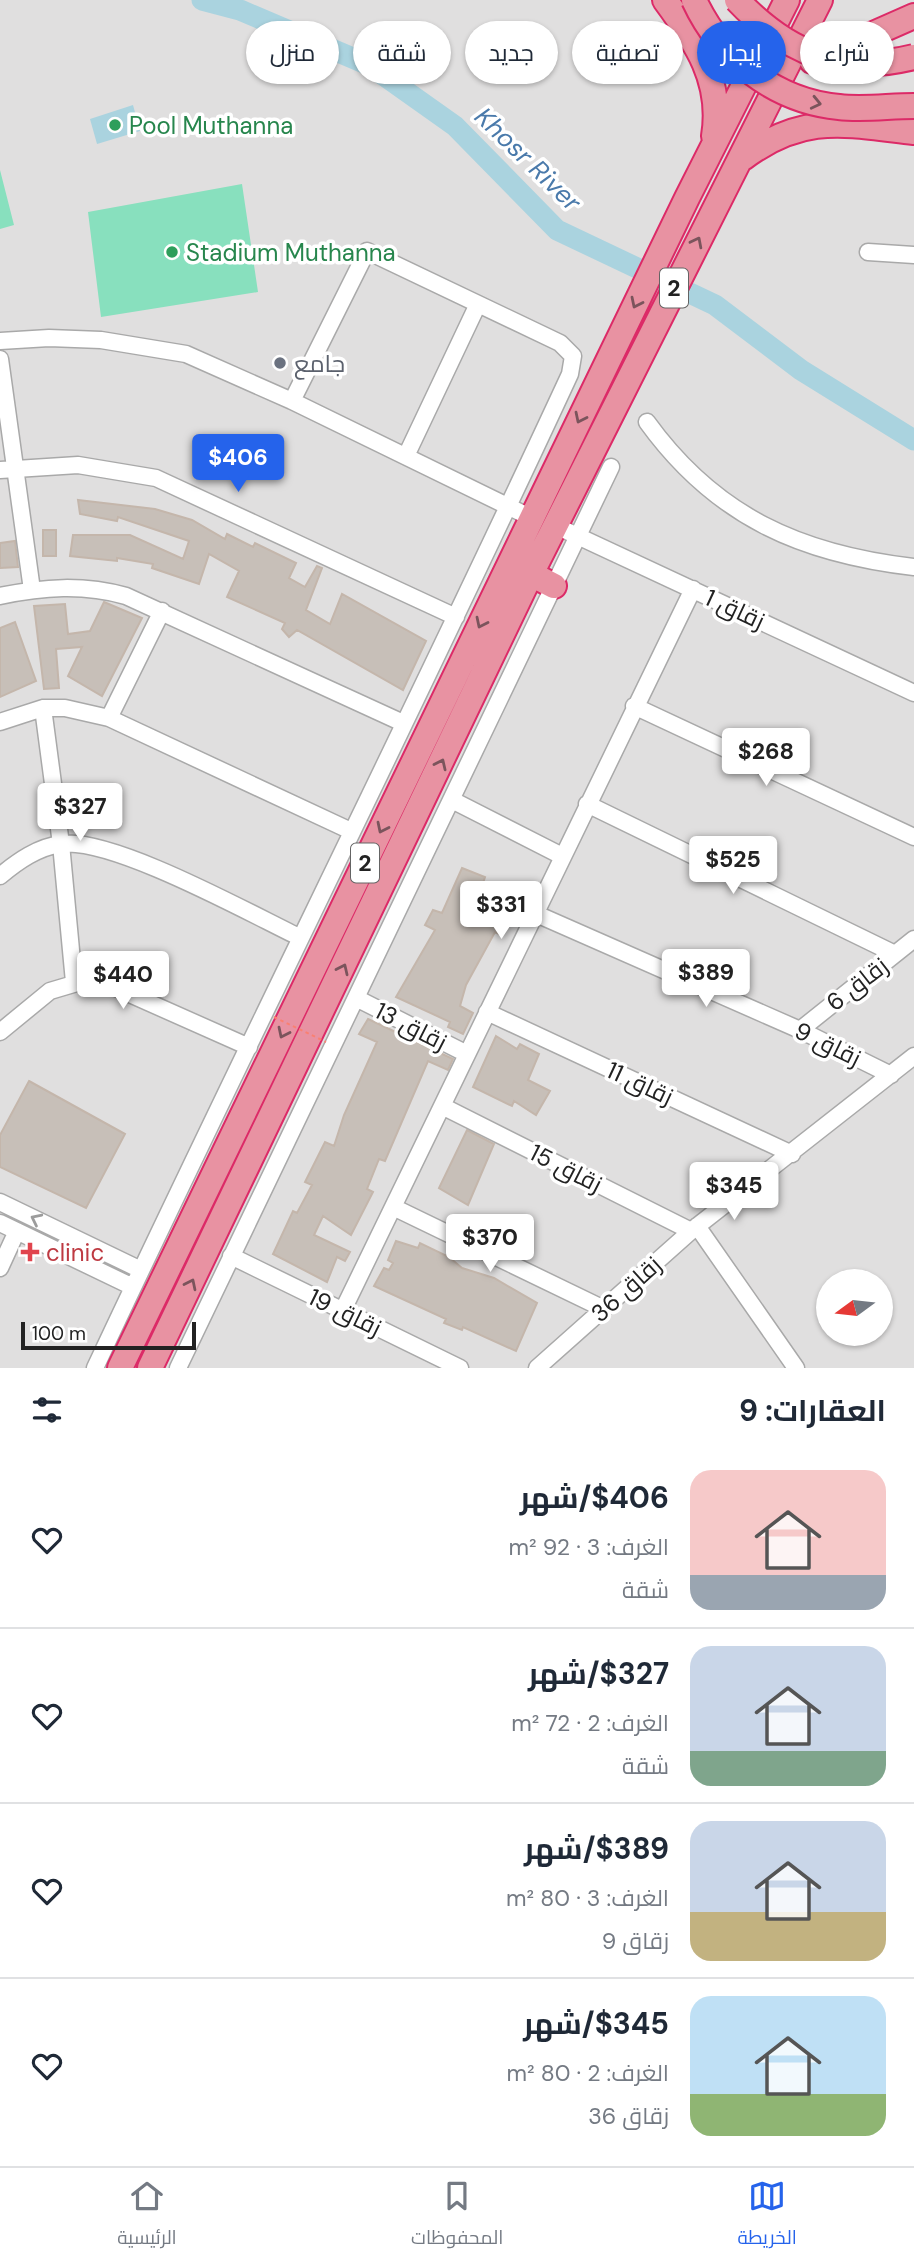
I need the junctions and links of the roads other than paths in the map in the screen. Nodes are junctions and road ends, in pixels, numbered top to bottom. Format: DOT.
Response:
graph roads {
  1 [pos="665,0"];
  2 [pos="694,0"];
  3 [pos="737,0"];
  4 [pos="787,0"];
  5 [pos="820,0"];
  6 [pos="914,16"];
  7 [pos="914,57"];
  8 [pos="786,66"];
  9 [pos="786,72"];
  10 [pos="777,84"];
  11 [pos="914,106"];
  12 [pos="914,132"];
  13 [pos="712,149"];
  14 [pos="740,160"];
  15 [pos="868,252"];
  16 [pos="914,255"];
  17 [pos="478,304"];
  18 [pos="0,341"];
  19 [pos="0,359"];
  20 [pos="292,401"];
  21 [pos="647,422"];
  22 [pos="406,456"];
  23 [pos="611,467"];
  24 [pos="7,469"];
  25 [pos="509,506"];
  26 [pos="532,517"];
  27 [pos="556,526"];
  28 [pos="580,537"];
  29 [pos="914,567"];
  30 [pos="531,574"];
  31 [pos="554,586"];
  32 [pos="692,589"];
  33 [pos="32,590"];
  34 [pos="0,596"];
  35 [pos="162,611"];
  36 [pos="456,617"];
  37 [pos="914,693"];
  38 [pos="634,706"];
  39 [pos="43,708"];
  40 [pos="109,718"];
  41 [pos="0,722"];
  42 [pos="403,723"];
  43 [pos="452,800"];
  44 [pos="587,804"];
  45 [pos="351,831"];
  46 [pos="914,837"];
  47 [pos="61,844"];
  48 [pos="562,856"];
  49 [pos="0,876"];
  50 [pos="534,913"];
  51 [pos="299,937"];
  52 [pos="914,939"];
  53 [pos="895,954"];
  54 [pos="74,982"];
  55 [pos="356,998"];
  56 [pos="487,1012"];
  57 [pos="800,1030"];
  58 [pos="0,1032"];
  59 [pos="249,1047"];
  60 [pos="467,1054"];
  61 [pos="914,1056"];
  62 [pos="891,1075"];
  63 [pos="442,1106"];
  64 [pos="792,1154"];
  65 [pos="0,1202"];
  66 [pos="393,1207"];
  67 [pos="0,1223"];
  68 [pos="694,1229"];
  69 [pos="17,1231"];
  70 [pos="231,1256"];
  71 [pos="0,1268"];
  72 [pos="141,1270"];
  73 [pos="133,1287"];
  74 [pos="604,1309"];
  75 [pos="343,1310"];
  76 [pos="184,1366"];
  77 [pos="95,1368"];
  78 [pos="120,1368"];
  79 [pos="150,1368"];
  80 [pos="460,1368"];
  81 [pos="537,1368"];
  82 [pos="796,1368"];
  1 -- 13 [label="highway"];
  2 -- 11 [label="highway, one-way, bridge"];
  3 -- 7 [label="highway, bridge"];
  4 -- 13 [label="highway, 2"];
  5 -- 8 [label="highway, 2"];
  6 -- 9 [label="highway"];
  10 -- 14 [label="highway, 2"];
  12 -- 14 [label="highway"];
  13 -- 26 [label="highway, 2, one-way"];
  27 -- 14 [label="highway, 2, one-way"];
  15 -- 16 [label="street"];
  17 -- 20 [label="street"];
  17 -- 22 [label="street"];
  17 -- 25 [label="street"];
  18 -- 20 [label="street"];
  19 -- 24 [label="street"];
  20 -- 22 [label="street"];
  21 -- 29 [label="street"];
  22 -- 25 [label="street"];
  23 -- 28 [label="street"];
  24 -- 33 [label="street"];
  24 -- 36 [label="street"];
  25 -- 26 [label="street"];
  25 -- 36 [label="street"];
  26 -- 78 [label="highway, 2, one-way"];
  27 -- 28 [label="street, زقاق 1"];
  27 -- 30 [label="highway, 2"];
  28 -- 31 [label="street"];
  28 -- 32 [label="street, زقاق 1"];
  30 -- 31 [label="highway"];
  79 -- 30 [label="highway, 2, one-way"];
  31 -- 43 [label="street"];
  32 -- 37 [label="street, زقاق 1"];
  32 -- 38 [label="street"];
  33 -- 34 [label="street"];
  33 -- 35 [label="street"];
  35 -- 40 [label="street"];
  35 -- 42 [label="street"];
  36 -- 42 [label="street"];
  38 -- 44 [label="street"];
  38 -- 46 [label="street"];
  39 -- 40 [label="street"];
  39 -- 41 [label="street"];
  39 -- 47 [label="street"];
  40 -- 45 [label="street"];
  42 -- 45 [label="street"];
  43 -- 48 [label="street"];
  43 -- 55 [label="street"];
  44 -- 48 [label="street"];
  44 -- 53 [label="street"];
  45 -- 51 [label="street"];
  47 -- 49 [label="street"];
  47 -- 51 [label="street"];
  47 -- 54 [label="street"];
  48 -- 50 [label="street"];
  50 -- 56 [label="street"];
  50 -- 57 [label="street, زقاق 9"];
  51 -- 59 [label="street"];
  52 -- 53 [label="street, زقاق 6"];
  53 -- 57 [label="street, زقاق 6"];
  54 -- 58 [label="street"];
  54 -- 59 [label="street"];
  55 -- 60 [label="street, زقاق 13"];
  55 -- 70 [label="street"];
  56 -- 60 [label="street"];
  56 -- 64 [label="street, زقاق 11"];
  57 -- 62 [label="street, زقاق 9"];
  59 -- 72 [label="street"];
  60 -- 63 [label="street"];
  61 -- 62 [label="street, زقاق 36"];
  62 -- 64 [label="street, زقاق 36"];
  63 -- 66 [label="street"];
  63 -- 68 [label="street, زقاق 15"];
  64 -- 68 [label="street, زقاق 36"];
  72 -- 65 [label="street, one-way"];
  66 -- 74 [label="street"];
  66 -- 75 [label="street"];
  67 -- 69 [label="street"];
  68 -- 74 [label="street, زقاق 36"];
  68 -- 82 [label="street"];
  69 -- 71 [label="street"];
  69 -- 73 [label="street"];
  70 -- 75 [label="street, زقاق 19"];
  70 -- 76 [label="street"];
  72 -- 73 [label="street"];
  73 -- 77 [label="street"];
  74 -- 81 [label="street, زقاق 36"];
  75 -- 80 [label="street, زقاق 19"];
}
